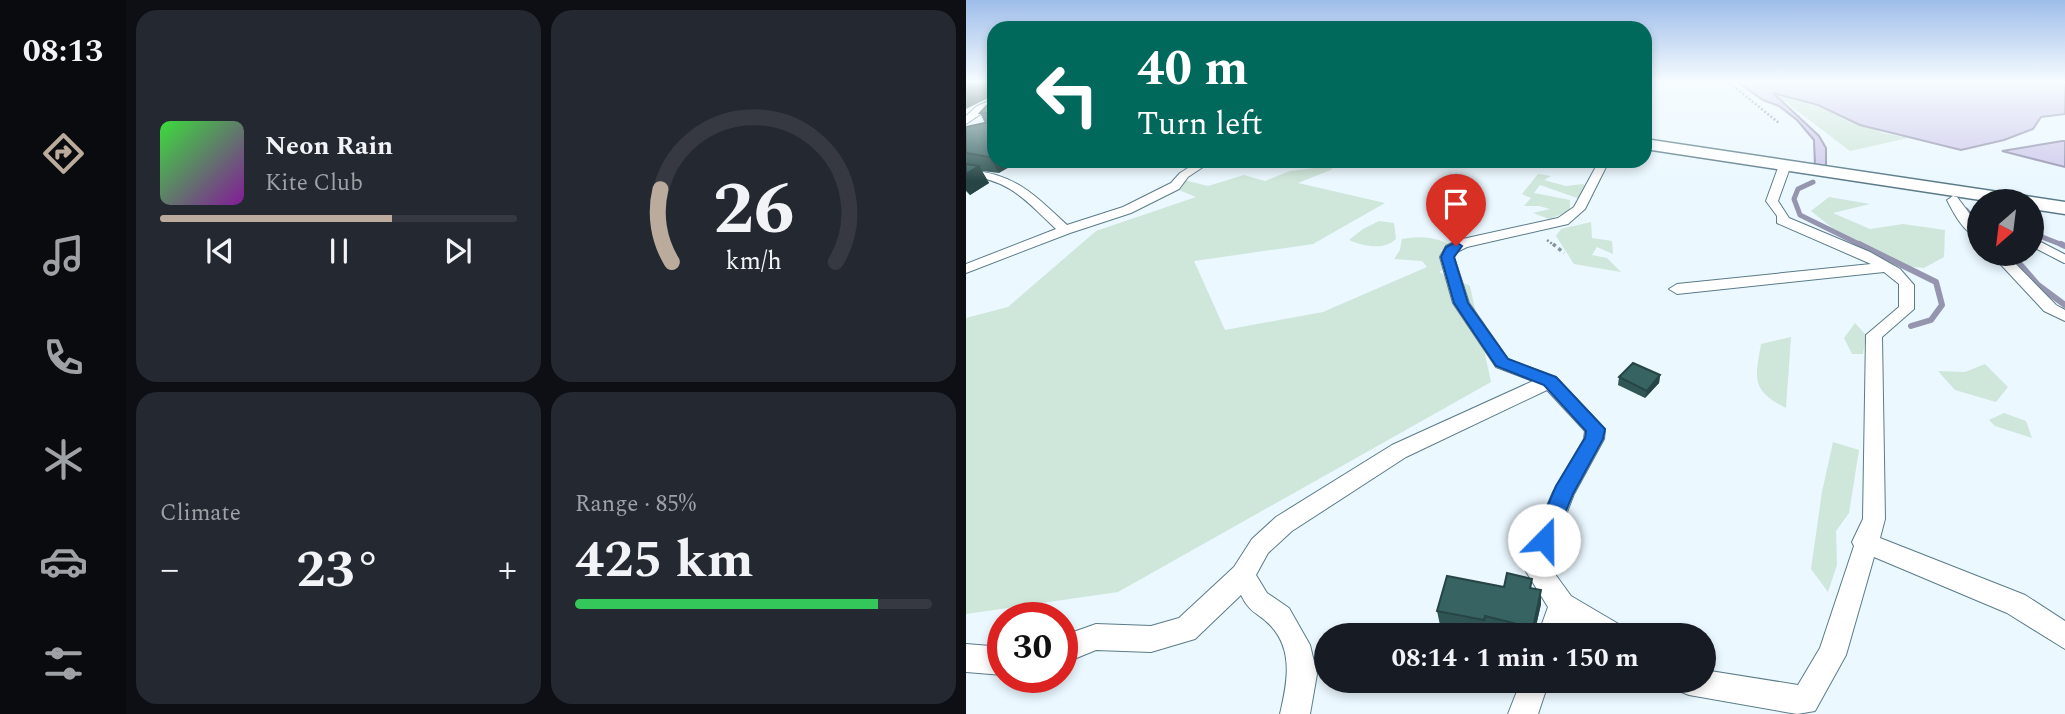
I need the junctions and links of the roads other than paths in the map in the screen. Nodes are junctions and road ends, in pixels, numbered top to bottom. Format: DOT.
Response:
graph roads {
  1 [pos="1652,143"];
  2 [pos="1785,165"];
  3 [pos="1196,168"];
  4 [pos="1600,168"];
  5 [pos="966,173"];
  6 [pos="1950,195"];
  7 [pos="1967,196"];
  8 [pos="2044,205"];
  9 [pos="2065,208"];
  10 [pos="1962,216"];
  11 [pos="1967,218"];
  12 [pos="1967,221"];
  13 [pos="1065,230"];
  14 [pos="2044,248"];
  15 [pos="2065,259"];
  16 [pos="2010,266"];
  17 [pos="1885,267"];
  18 [pos="966,269"];
  19 [pos="1676,289"];
  20 [pos="2065,316"];
  21 [pos="1550,381"];
  22 [pos="1864,542"];
  23 [pos="1243,575"];
  24 [pos="1562,605"];
  25 [pos="1555,623"];
  26 [pos="1593,623"];
  27 [pos="2065,636"];
  28 [pos="1078,643"];
  29 [pos="966,658"];
  30 [pos="987,660"];
  31 [pos="1716,686"];
  32 [pos="1531,693"];
  33 [pos="1295,714"];
  34 [pos="1523,714"];
  1 -- 2 [label="main road"];
  2 -- 6 [label="main road"];
  2 -- 17 [label="street"];
  3 -- 13 [label="street"];
  4 -- 21 [label="street"];
  5 -- 13 [label="street"];
  6 -- 7 [label="main road"];
  6 -- 10 [label="street"];
  8 -- 9 [label="main road"];
  10 -- 11 [label="lane"];
  10 -- 12 [label="street"];
  13 -- 18 [label="street"];
  14 -- 15 [label="lane"];
  16 -- 20 [label="street"];
  17 -- 19 [label="street"];
  17 -- 22 [label="street"];
  21 -- 23 [label="street"];
  21 -- 24 [label="street"];
  22 -- 27 [label="street"];
  22 -- 31 [label="street"];
  23 -- 28 [label="street"];
  23 -- 33 [label="street"];
  24 -- 25 [label="street"];
  24 -- 26 [label="street"];
  29 -- 30 [label="street"];
  32 -- 34 [label="street"];
}
